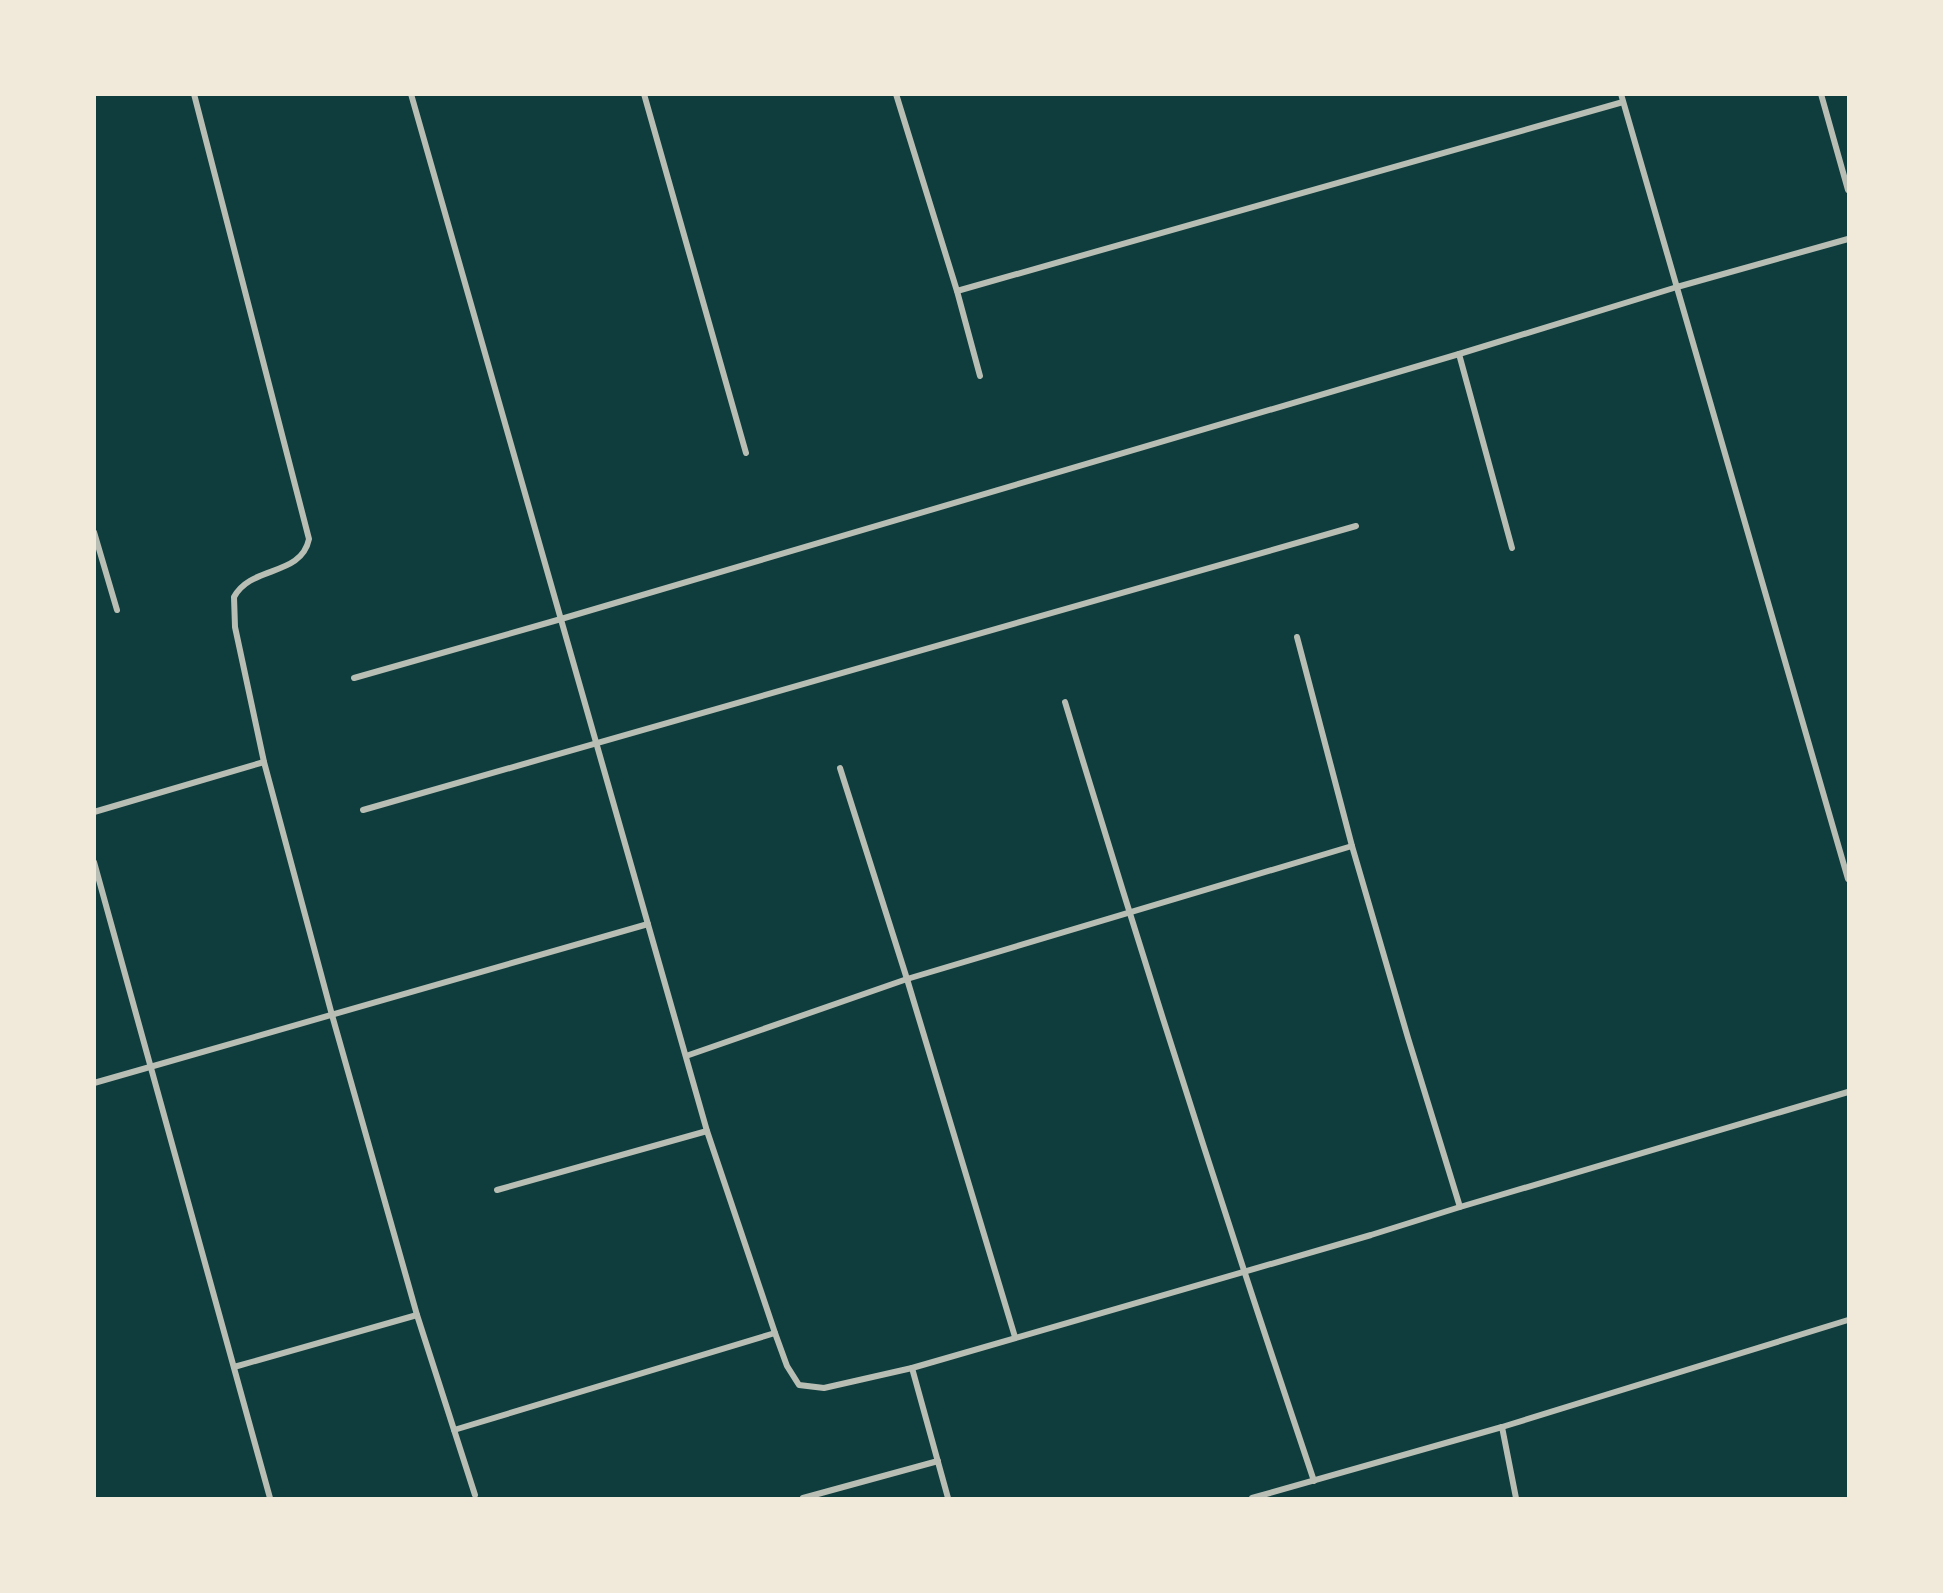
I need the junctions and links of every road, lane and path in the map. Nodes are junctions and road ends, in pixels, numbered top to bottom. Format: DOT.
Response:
graph roads {
  1 [pos="194,94"];
  2 [pos="411,94"];
  3 [pos="644,94"];
  4 [pos="896,94"];
  5 [pos="1621,94"];
  6 [pos="1821,94"];
  7 [pos="1623,102"];
  8 [pos="1848,190"];
  9 [pos="1848,238"];
  10 [pos="1677,287"];
  11 [pos="957,291"];
  12 [pos="1458,354"];
  13 [pos="980,376"];
  14 [pos="746,453"];
  15 [pos="1356,526"];
  16 [pos="94,532"];
  17 [pos="1512,548"];
  18 [pos="117,610"];
  19 [pos="561,619"];
  20 [pos="1298,637"];
  21 [pos="354,678"];
  22 [pos="1065,702"];
  23 [pos="596,742"];
  24 [pos="264,762"];
  25 [pos="840,768"];
  26 [pos="363,810"];
  27 [pos="94,812"];
  28 [pos="1352,846"];
  29 [pos="94,862"];
  30 [pos="1848,879"];
  31 [pos="1129,914"];
  32 [pos="648,924"];
  33 [pos="907,979"];
  34 [pos="332,1015"];
  35 [pos="686,1056"];
  36 [pos="151,1066"];
  37 [pos="94,1083"];
  38 [pos="1848,1092"];
  39 [pos="707,1131"];
  40 [pos="498,1190"];
  41 [pos="1460,1207"];
  42 [pos="1244,1272"];
  43 [pos="417,1315"];
  44 [pos="1848,1320"];
  45 [pos="775,1333"];
  46 [pos="1015,1337"];
  47 [pos="234,1367"];
  48 [pos="912,1368"];
  49 [pos="1502,1427"];
  50 [pos="454,1430"];
  51 [pos="938,1461"];
  52 [pos="1314,1481"];
  53 [pos="475,1495"];
  54 [pos="270,1498"];
  55 [pos="803,1498"];
  56 [pos="948,1498"];
  57 [pos="1252,1498"];
  58 [pos="1516,1498"];
  1 -- 24 [label="street"];
  2 -- 19 [label="street"];
  3 -- 14 [label="street"];
  4 -- 11 [label="street"];
  5 -- 7 [label="street"];
  6 -- 8 [label="street"];
  7 -- 10 [label="street"];
  7 -- 11 [label="street"];
  9 -- 10 [label="street"];
  10 -- 12 [label="street"];
  10 -- 30 [label="street"];
  11 -- 13 [label="street"];
  12 -- 17 [label="street"];
  12 -- 19 [label="street"];
  15 -- 23 [label="street"];
  16 -- 18 [label="street"];
  19 -- 21 [label="street"];
  19 -- 23 [label="street"];
  20 -- 28 [label="street"];
  22 -- 31 [label="street"];
  23 -- 26 [label="street"];
  23 -- 32 [label="street"];
  24 -- 27 [label="street"];
  24 -- 34 [label="street"];
  25 -- 33 [label="street"];
  28 -- 31 [label="street"];
  28 -- 41 [label="street"];
  29 -- 36 [label="street"];
  31 -- 33 [label="street"];
  31 -- 42 [label="street"];
  32 -- 34 [label="street"];
  32 -- 35 [label="street"];
  33 -- 35 [label="street"];
  33 -- 46 [label="street"];
  34 -- 36 [label="street"];
  34 -- 43 [label="street"];
  35 -- 39 [label="street"];
  36 -- 37 [label="street"];
  36 -- 47 [label="street"];
  38 -- 41 [label="street"];
  39 -- 40 [label="street"];
  39 -- 45 [label="street"];
  41 -- 42 [label="street"];
  42 -- 46 [label="street"];
  42 -- 52 [label="street"];
  43 -- 47 [label="street"];
  43 -- 50 [label="street"];
  44 -- 49 [label="street"];
  45 -- 48 [label="street"];
  45 -- 50 [label="street"];
  46 -- 48 [label="street"];
  47 -- 54 [label="street"];
  48 -- 51 [label="street"];
  49 -- 52 [label="street"];
  49 -- 58 [label="street"];
  50 -- 53 [label="street"];
  51 -- 55 [label="street"];
  51 -- 56 [label="street"];
  52 -- 57 [label="street"];
}
